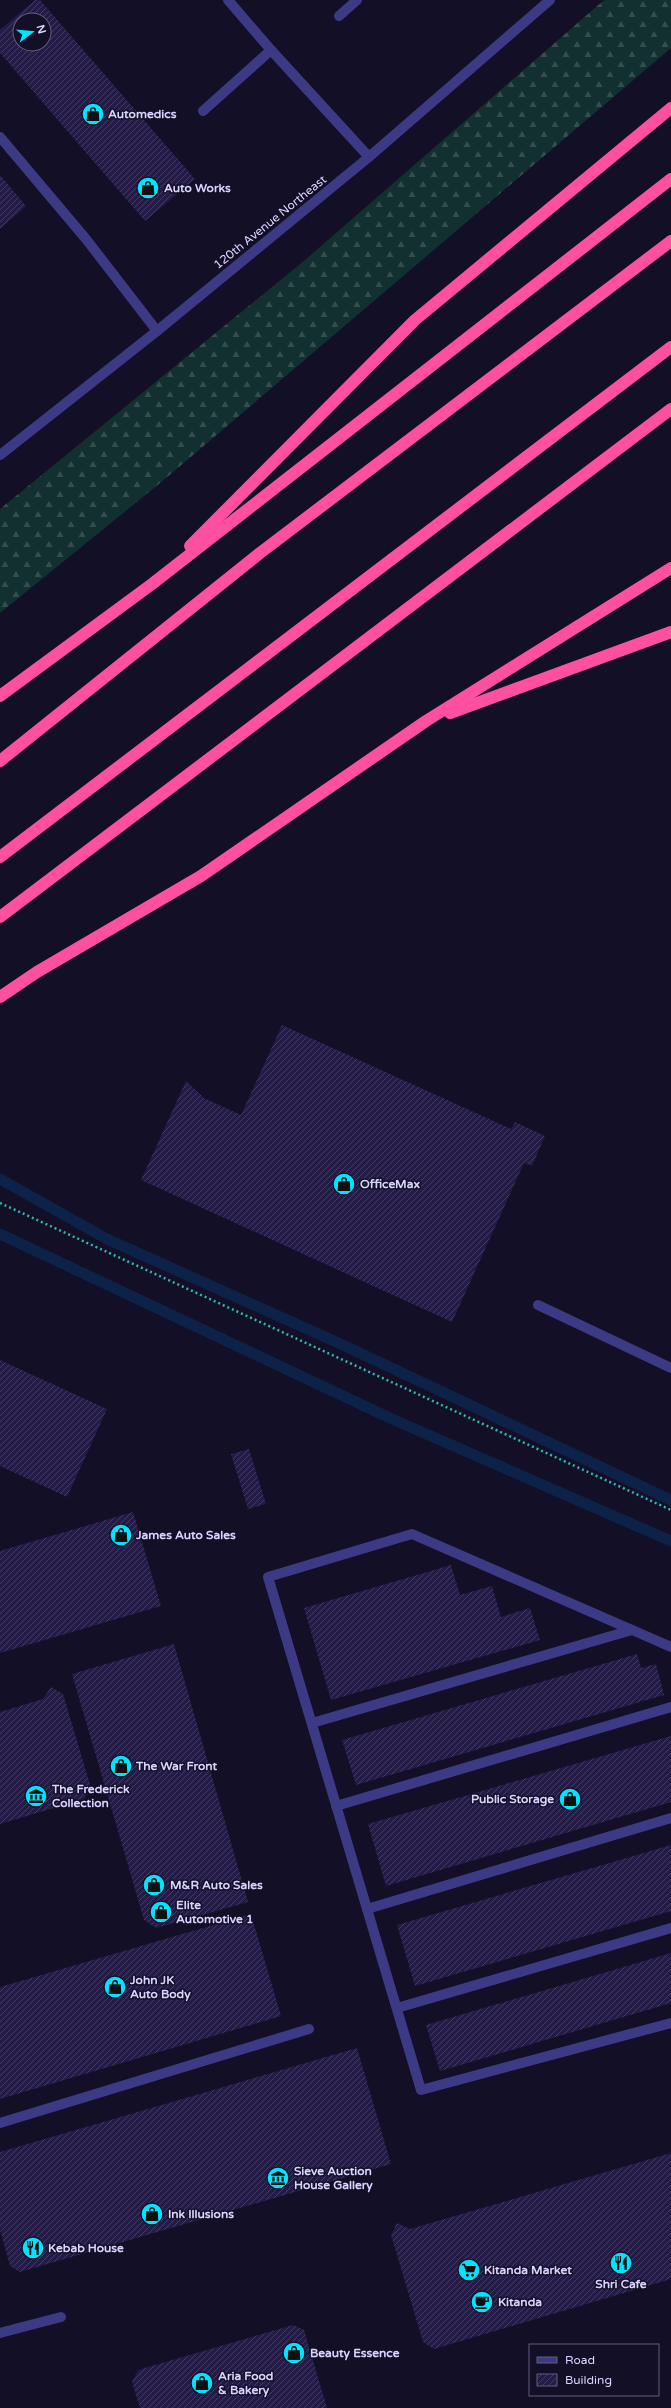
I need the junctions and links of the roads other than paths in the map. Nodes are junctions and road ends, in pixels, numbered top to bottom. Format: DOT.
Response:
graph roads {
  1 [pos="228,0"];
  2 [pos="357,0"];
  3 [pos="550,0"];
  4 [pos="339,16"];
  5 [pos="271,50"];
  6 [pos="671,108"];
  7 [pos="203,111"];
  8 [pos="0,137"];
  9 [pos="369,157"];
  10 [pos="671,179"];
  11 [pos="671,241"];
  12 [pos="157,331"];
  13 [pos="671,347"];
  14 [pos="671,410"];
  15 [pos="0,455"];
  16 [pos="671,568"];
  17 [pos="152,584"];
  18 [pos="671,632"];
  19 [pos="0,696"];
  20 [pos="426,721"];
  21 [pos="0,761"];
  22 [pos="0,858"];
  23 [pos="0,917"];
  24 [pos="0,997"];
  25 [pos="538,1305"];
  26 [pos="671,1368"];
  27 [pos="632,1630"];
  28 [pos="671,1647"];
  29 [pos="671,1707"];
  30 [pos="312,1723"];
  31 [pos="336,1806"];
  32 [pos="671,1818"];
  33 [pos="367,1909"];
  34 [pos="671,1928"];
  35 [pos="397,2008"];
  36 [pos="671,2023"];
  37 [pos="309,2029"];
  38 [pos="0,2123"];
  39 [pos="61,2317"];
  40 [pos="0,2333"];
  1 -- 5 [label="street"];
  2 -- 4 [label="street"];
  3 -- 9 [label="street, 120th Avenue Northeast"];
  5 -- 7 [label="street"];
  5 -- 9 [label="street"];
  6 -- 17 [label="highway"];
  8 -- 12 [label="street"];
  9 -- 12 [label="street, 120th Avenue Northeast"];
  10 -- 17 [label="highway"];
  11 -- 21 [label="highway"];
  12 -- 15 [label="street, 120th Avenue Northeast"];
  13 -- 22 [label="highway"];
  14 -- 23 [label="highway"];
  16 -- 20 [label="highway"];
  17 -- 19 [label="highway"];
  18 -- 20 [label="highway"];
  20 -- 24 [label="highway"];
  25 -- 26 [label="street"];
  27 -- 28 [label="street"];
  27 -- 30 [label="street"];
  27 -- 30 [label="street"];
  29 -- 31 [label="street"];
  30 -- 31 [label="street"];
  31 -- 33 [label="street"];
  32 -- 33 [label="street"];
  33 -- 35 [label="street"];
  34 -- 35 [label="street"];
  35 -- 36 [label="street"];
  37 -- 38 [label="street"];
  39 -- 40 [label="street"];
}
